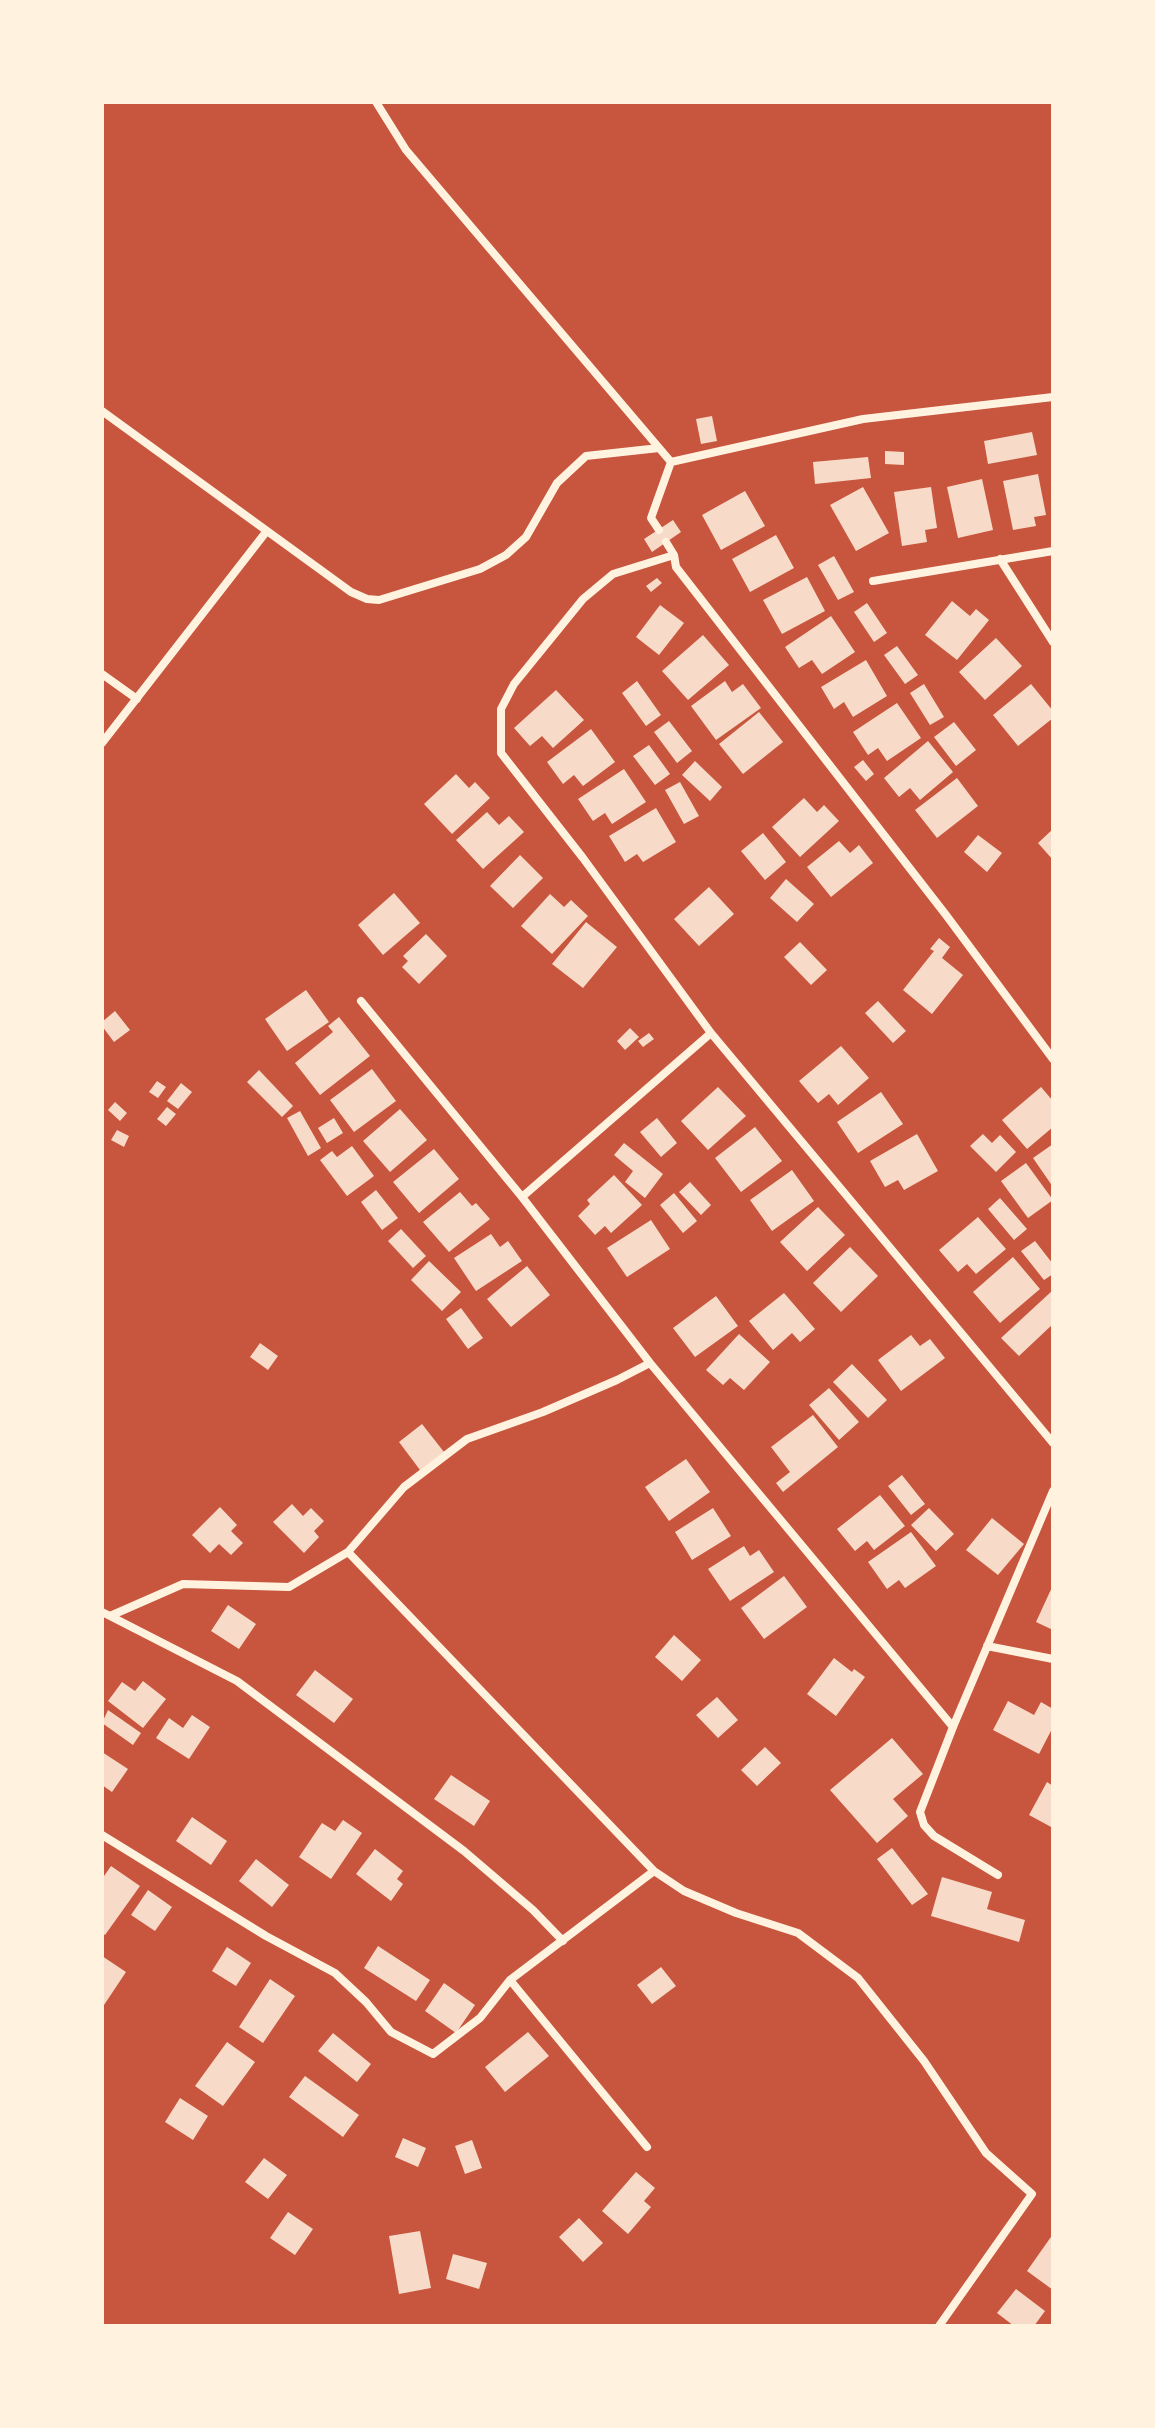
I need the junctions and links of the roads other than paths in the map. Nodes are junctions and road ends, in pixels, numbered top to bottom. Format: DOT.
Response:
graph roads {
  1 [pos="376,102"];
  2 [pos="1053,397"];
  3 [pos="102,411"];
  4 [pos="659,448"];
  5 [pos="671,462"];
  6 [pos="659,530"];
  7 [pos="266,532"];
  8 [pos="666,542"];
  9 [pos="1053,551"];
  10 [pos="674,555"];
  11 [pos="1000,559"];
  12 [pos="873,581"];
  13 [pos="1053,642"];
  14 [pos="102,674"];
  15 [pos="137,699"];
  16 [pos="102,743"];
  17 [pos="361,1001"];
  18 [pos="711,1033"];
  19 [pos="1053,1059"];
  20 [pos="522,1197"];
  21 [pos="650,1363"];
  22 [pos="1053,1443"];
  23 [pos="1053,1491"];
  24 [pos="348,1552"];
  25 [pos="106,1614"];
  26 [pos="987,1646"];
  27 [pos="1053,1659"];
  28 [pos="953,1727"];
  29 [pos="102,1835"];
  30 [pos="654,1871"];
  31 [pos="998,1875"];
  32 [pos="563,1941"];
  33 [pos="510,1980"];
  34 [pos="647,2147"];
  35 [pos="939,2326"];
  1 -- 4 [label="street"];
  2 -- 5 [label="street"];
  3 -- 7 [label="street"];
  4 -- 5 [label="street"];
  4 -- 7 [label="street"];
  5 -- 6 [label="street"];
  7 -- 15 [label="street"];
  8 -- 10 [label="street"];
  9 -- 11 [label="street"];
  10 -- 18 [label="street"];
  10 -- 19 [label="street"];
  11 -- 12 [label="street"];
  11 -- 13 [label="street"];
  14 -- 15 [label="street"];
  15 -- 16 [label="street"];
  17 -- 20 [label="street"];
  18 -- 20 [label="street"];
  18 -- 22 [label="street"];
  20 -- 21 [label="street"];
  21 -- 24 [label="street"];
  21 -- 28 [label="street"];
  23 -- 26 [label="street"];
  24 -- 25 [label="street"];
  24 -- 30 [label="street"];
  25 -- 32 [label="street"];
  26 -- 27 [label="street"];
  26 -- 28 [label="street"];
  28 -- 31 [label="street"];
  29 -- 33 [label="street"];
  30 -- 32 [label="street"];
  30 -- 35 [label="street"];
  32 -- 33 [label="street"];
  33 -- 34 [label="street"];
}
